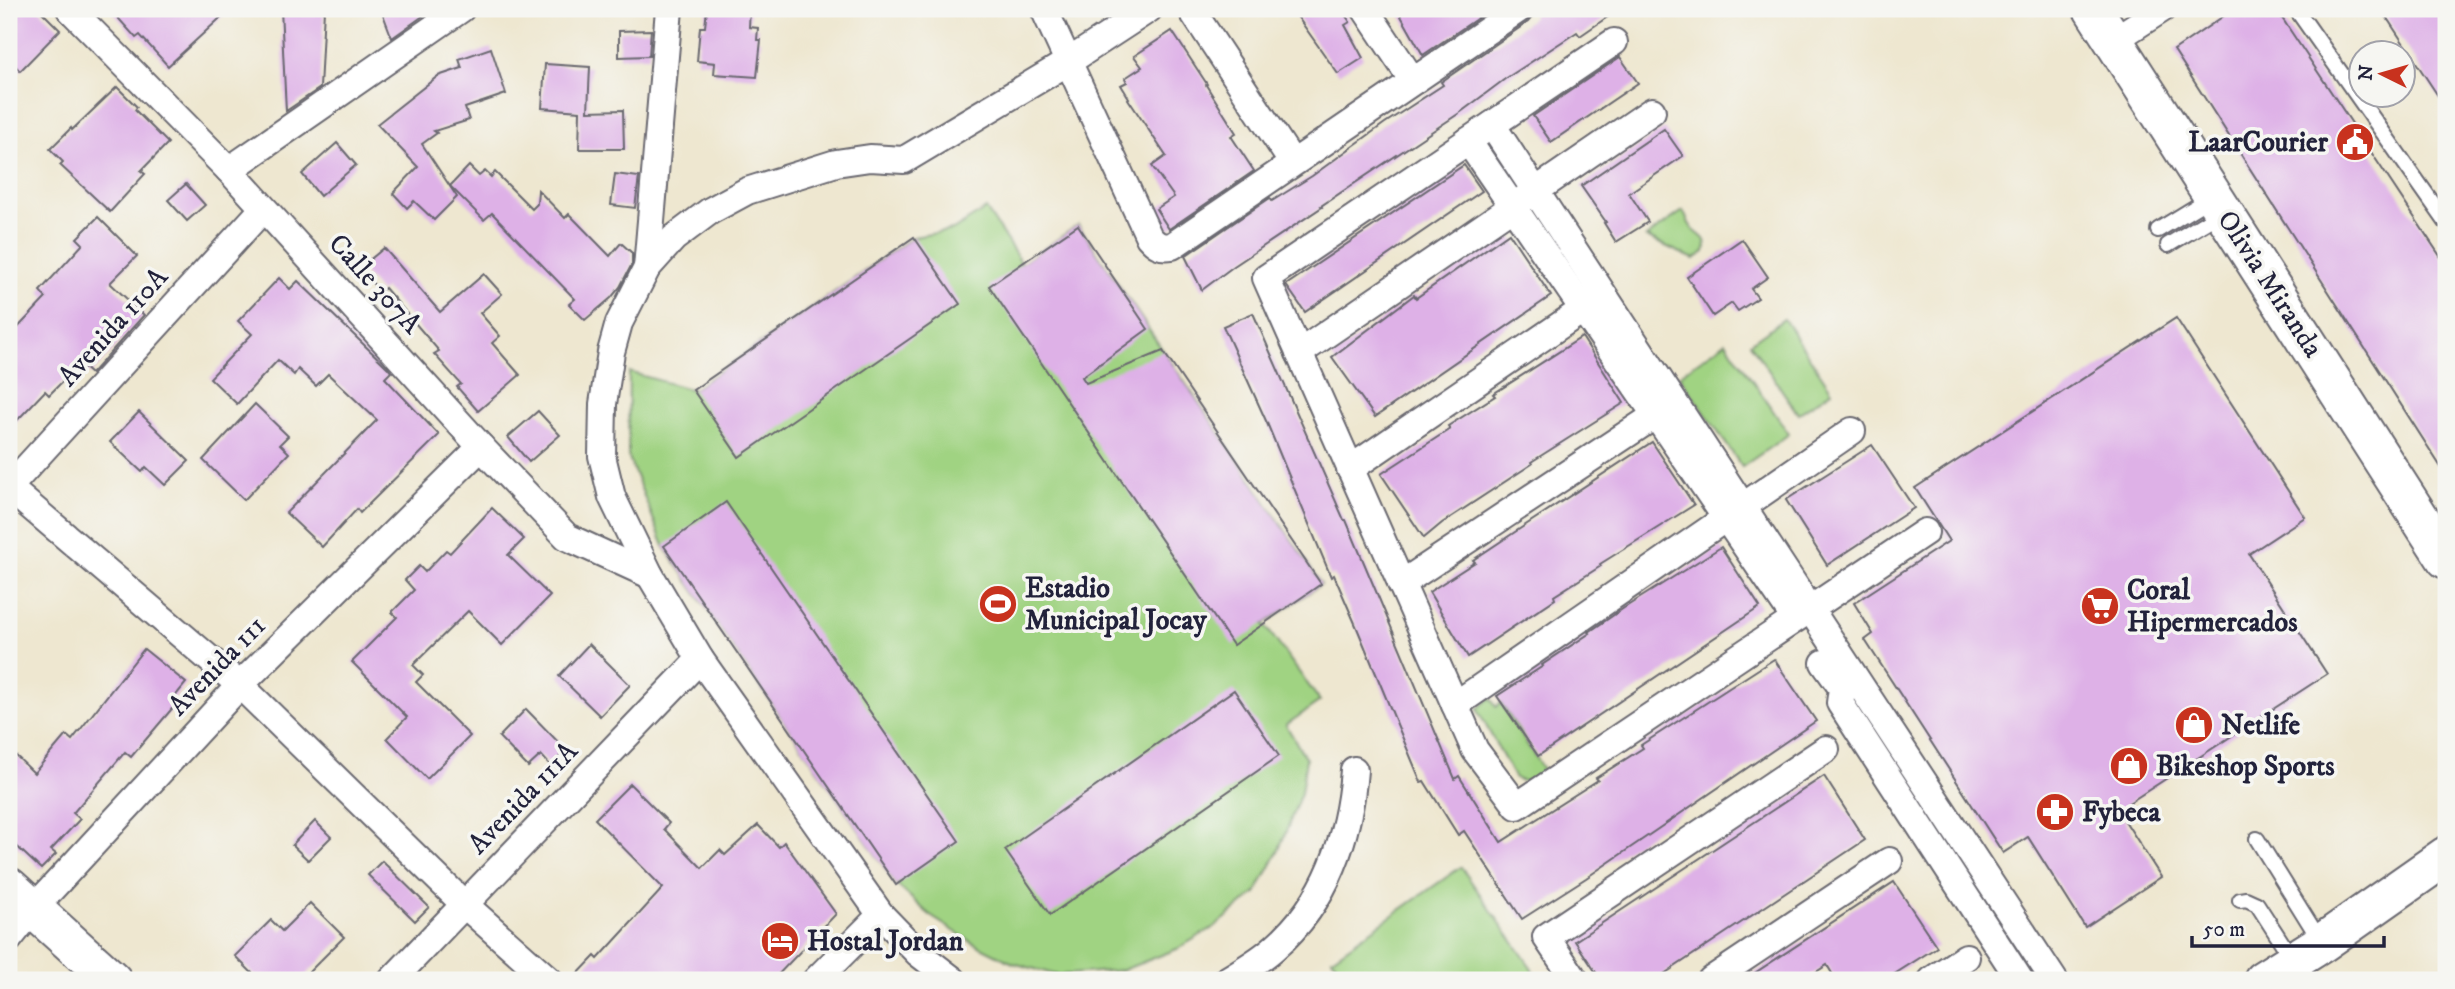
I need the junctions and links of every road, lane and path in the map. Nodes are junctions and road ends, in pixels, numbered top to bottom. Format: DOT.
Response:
graph roads {
  1 [pos="70,9"];
  2 [pos="461,9"];
  3 [pos="669,9"];
  4 [pos="1044,9"];
  5 [pos="1149,9"];
  6 [pos="1191,9"];
  7 [pos="1365,9"];
  8 [pos="1519,9"];
  9 [pos="2162,9"];
  10 [pos="2295,9"];
  11 [pos="434,18"];
  12 [pos="2103,24"];
  13 [pos="1614,42"];
  14 [pos="1068,62"];
  15 [pos="1413,81"];
  16 [pos="1652,111"];
  17 [pos="1492,125"];
  18 [pos="1468,141"];
  19 [pos="1292,162"];
  20 [pos="229,170"];
  21 [pos="1534,191"];
  22 [pos="2218,204"];
  23 [pos="1512,205"];
  24 [pos="264,209"];
  25 [pos="2446,222"];
  26 [pos="2158,230"];
  27 [pos="2168,245"];
  28 [pos="647,268"];
  29 [pos="1593,302"];
  30 [pos="1299,353"];
  31 [pos="1665,409"];
  32 [pos="1852,431"];
  33 [pos="481,447"];
  34 [pos="1350,469"];
  35 [pos="9,488"];
  36 [pos="1734,512"];
  37 [pos="1925,532"];
  38 [pos="2446,559"];
  39 [pos="650,575"];
  40 [pos="1401,584"];
  41 [pos="1802,615"];
  42 [pos="700,659"];
  43 [pos="240,685"];
  44 [pos="1455,705"];
  45 [pos="1826,749"];
  46 [pos="1354,770"];
  47 [pos="1933,798"];
  48 [pos="1912,814"];
  49 [pos="2257,839"];
  50 [pos="2446,856"];
  51 [pos="1889,862"];
  52 [pos="21,898"];
  53 [pos="2240,900"];
  54 [pos="465,905"];
  55 [pos="881,915"];
  56 [pos="2015,922"];
  57 [pos="1993,938"];
  58 [pos="9,939"];
  59 [pos="1966,957"];
  60 [pos="2293,961"];
  61 [pos="1259,972"];
  62 [pos="112,980"];
  63 [pos="392,980"];
  64 [pos="549,980"];
  65 [pos="816,980"];
  66 [pos="953,980"];
  67 [pos="1227,980"];
  68 [pos="1576,980"];
  69 [pos="1711,980"];
  70 [pos="1932,980"];
  71 [pos="2020,980"];
  72 [pos="2054,980"];
  1 -- 20 [label="street, Calle 307A"];
  2 -- 11 [label="street"];
  3 -- 28 [label="street"];
  4 -- 14 [label="street"];
  5 -- 14 [label="street"];
  6 -- 19 [label="street"];
  7 -- 15 [label="street"];
  8 -- 15 [label="street"];
  9 -- 12 [label="street"];
  10 -- 25 [label="lane"];
  11 -- 20 [label="street"];
  12 -- 22 [label="street, Olivia Miranda"];
  13 -- 17 [label="street"];
  14 -- 19 [label="street"];
  14 -- 28 [label="street"];
  15 -- 19 [label="street"];
  16 -- 21 [label="street"];
  17 -- 18 [label="street"];
  17 -- 21 [label="street"];
  18 -- 23 [label="street"];
  18 -- 30 [label="street"];
  20 -- 24 [label="street, Calle 307A"];
  21 -- 23 [label="street"];
  21 -- 29 [label="street"];
  22 -- 26 [label="lane"];
  22 -- 27 [label="lane"];
  22 -- 38 [label="street, Olivia Miranda"];
  23 -- 29 [label="street"];
  23 -- 30 [label="street"];
  24 -- 33 [label="street, Calle 307A"];
  24 -- 35 [label="street, Avenida 110A"];
  28 -- 39 [label="street"];
  29 -- 31 [label="street"];
  29 -- 34 [label="street"];
  30 -- 34 [label="street"];
  31 -- 36 [label="street"];
  31 -- 40 [label="street"];
  32 -- 36 [label="street"];
  33 -- 39 [label="street, Calle 307A"];
  33 -- 43 [label="street, Avenida 111"];
  34 -- 40 [label="street"];
  35 -- 43 [label="street"];
  36 -- 41 [label="street"];
  36 -- 44 [label="street"];
  37 -- 41 [label="street"];
  39 -- 42 [label="street"];
  40 -- 44 [label="street"];
  41 -- 44 [label="street"];
  41 -- 47 [label="street"];
  41 -- 48 [label="street"];
  42 -- 54 [label="street, Avenida 111A"];
  42 -- 55 [label="street"];
  43 -- 52 [label="street, Avenida 111"];
  43 -- 54 [label="street"];
  45 -- 68 [label="street"];
  46 -- 61 [label="street"];
  47 -- 48 [label="street"];
  47 -- 56 [label="street"];
  48 -- 57 [label="street"];
  49 -- 60 [label="lane"];
  50 -- 60 [label="street"];
  51 -- 69 [label="street"];
  52 -- 58 [label="street, Avenida 111"];
  52 -- 62 [label="street"];
  53 -- 60 [label="lane"];
  54 -- 63 [label="street, Avenida 111A"];
  54 -- 64 [label="street"];
  55 -- 65 [label="street"];
  55 -- 66 [label="street"];
  56 -- 57 [label="street"];
  56 -- 72 [label="street"];
  57 -- 71 [label="street"];
  59 -- 70 [label="street"];
  61 -- 67 [label="street"];
}
